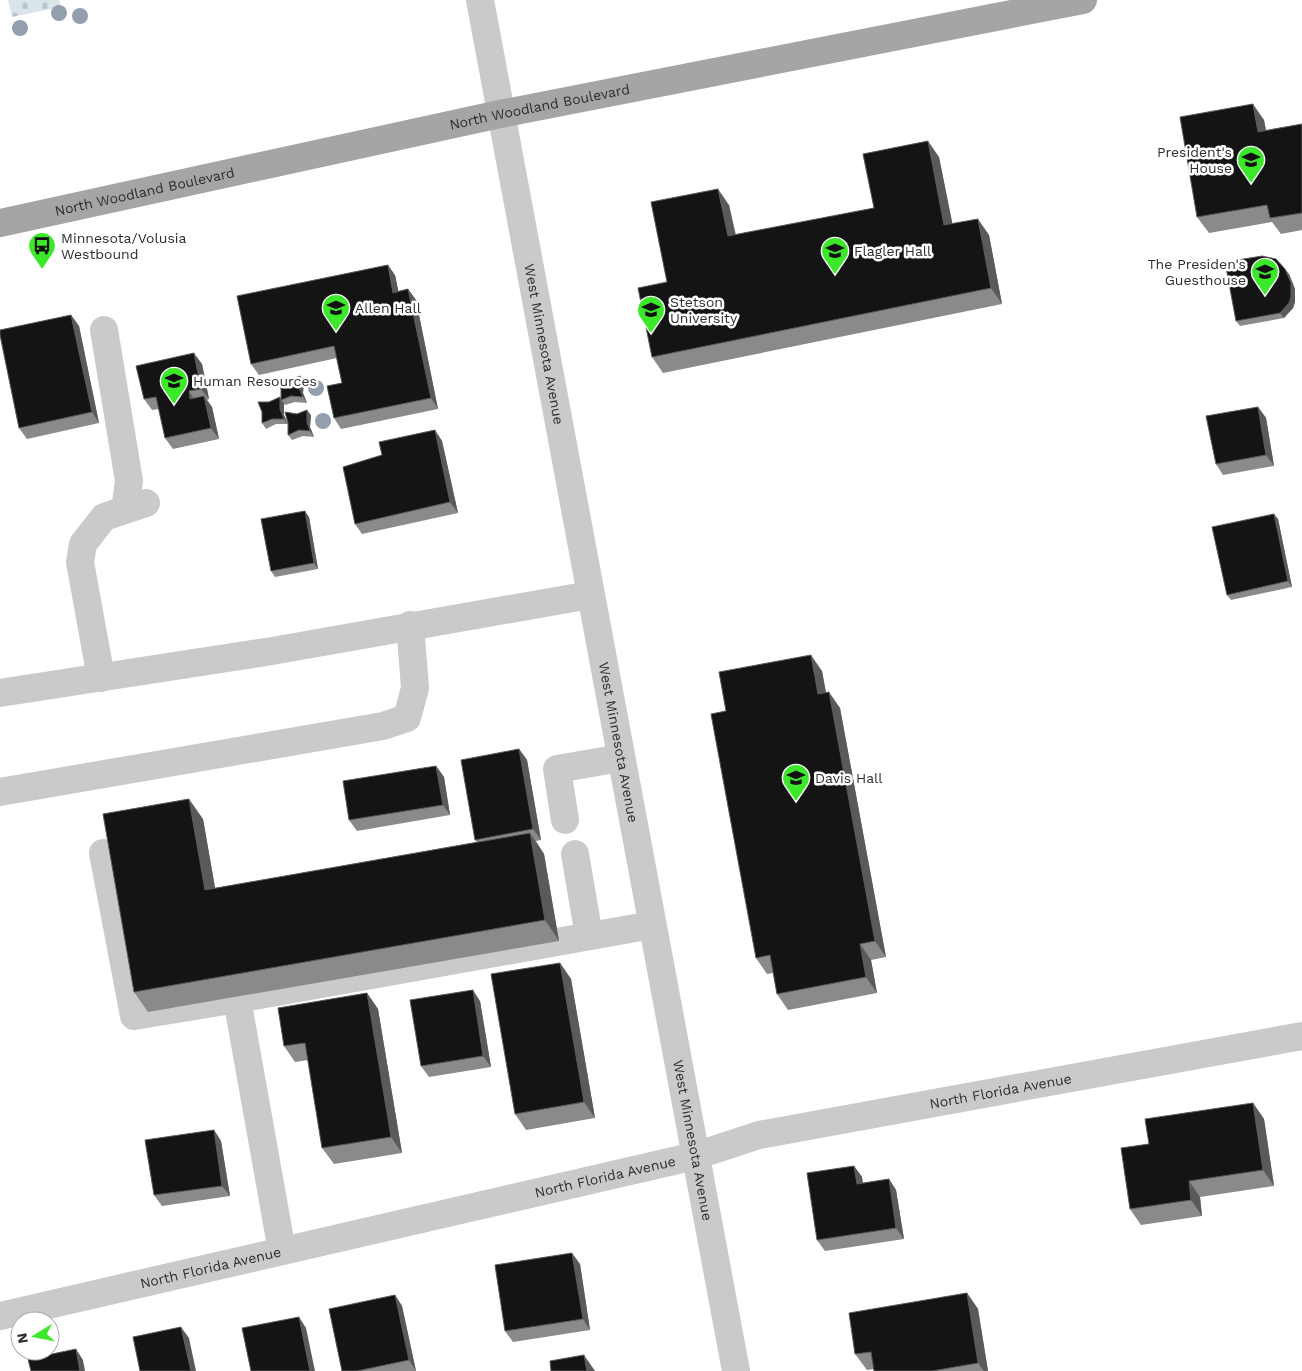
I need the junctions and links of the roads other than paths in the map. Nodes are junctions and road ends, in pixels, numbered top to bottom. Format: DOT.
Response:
graph roads {
  1 [pos="480,0"];
  2 [pos="1083,0"];
  3 [pos="500,114"];
  4 [pos="0,223"];
  5 [pos="104,330"];
  6 [pos="590,594"];
  7 [pos="410,625"];
  8 [pos="101,678"];
  9 [pos="0,693"];
  10 [pos="621,758"];
  11 [pos="0,792"];
  12 [pos="565,820"];
  13 [pos="103,853"];
  14 [pos="575,854"];
  15 [pos="652,925"];
  16 [pos="589,936"];
  17 [pos="237,999"];
  18 [pos="1302,1036"];
  19 [pos="695,1156"];
  20 [pos="282,1250"];
  21 [pos="0,1316"];
  22 [pos="736,1371"];
  1 -- 3 [label="street, West Minnesota Avenue"];
  2 -- 3 [label="main road, North Woodland Boulevard"];
  3 -- 4 [label="main road, North Woodland Boulevard"];
  3 -- 6 [label="street, West Minnesota Avenue"];
  5 -- 8 [label="street"];
  6 -- 7 [label="street"];
  6 -- 10 [label="street, West Minnesota Avenue"];
  7 -- 8 [label="street"];
  7 -- 11 [label="street"];
  8 -- 9 [label="street"];
  10 -- 12 [label="street"];
  10 -- 15 [label="street, West Minnesota Avenue"];
  13 -- 17 [label="street"];
  14 -- 16 [label="street"];
  15 -- 16 [label="street"];
  15 -- 19 [label="street, West Minnesota Avenue"];
  16 -- 17 [label="street"];
  17 -- 20 [label="street"];
  18 -- 19 [label="street, North Florida Avenue"];
  19 -- 20 [label="street, North Florida Avenue"];
  19 -- 22 [label="street, West Minnesota Avenue"];
  20 -- 21 [label="street, North Florida Avenue"];
}
